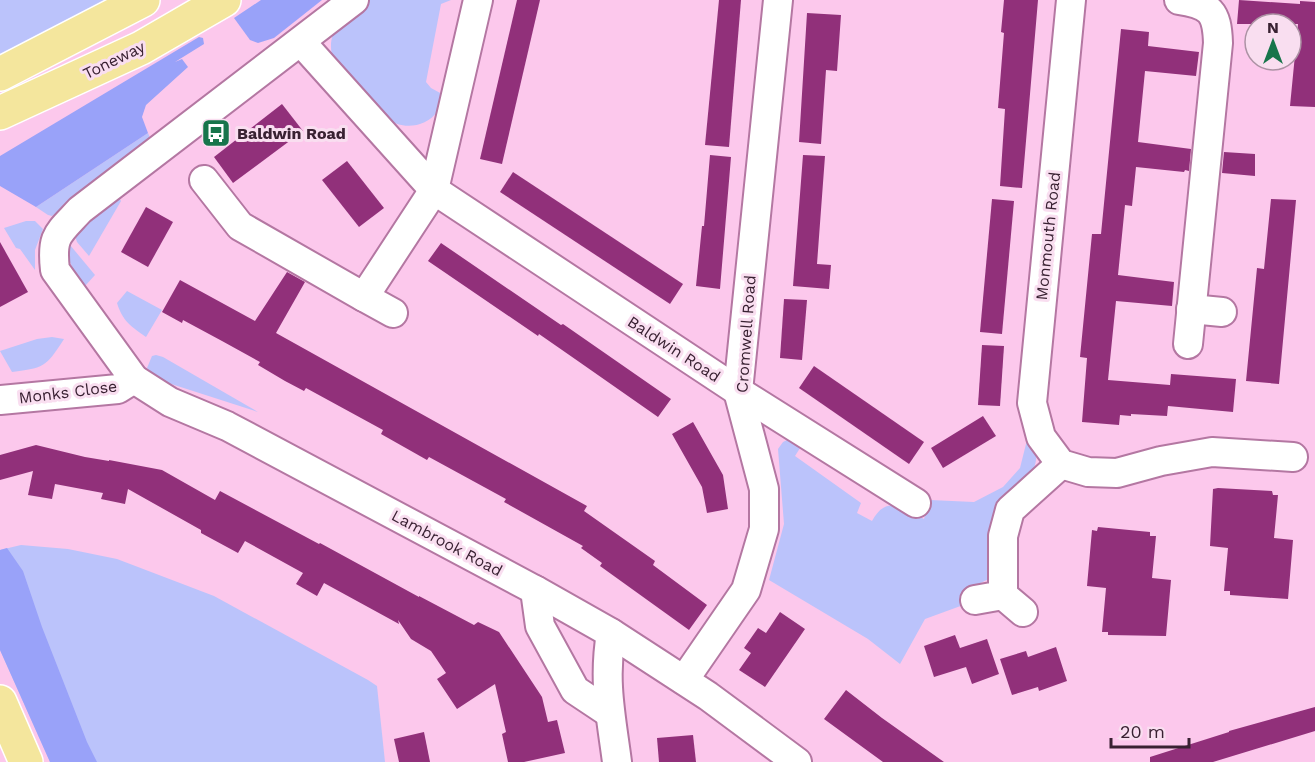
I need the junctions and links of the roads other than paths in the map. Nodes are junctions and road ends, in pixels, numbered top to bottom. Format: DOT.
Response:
graph roads {
  1 [pos="143,0"];
  2 [pos="224,0"];
  3 [pos="354,0"];
  4 [pos="478,0"];
  5 [pos="778,0"];
  6 [pos="1071,0"];
  7 [pos="1179,0"];
  8 [pos="301,42"];
  9 [pos="141,48"];
  10 [pos="0,74"];
  11 [pos="0,113"];
  12 [pos="0,136"];
  13 [pos="204,180"];
  14 [pos="434,190"];
  15 [pos="364,297"];
  16 [pos="1191,309"];
  17 [pos="1222,312"];
  18 [pos="393,314"];
  19 [pos="1188,344"];
  20 [pos="134,379"];
  21 [pos="738,391"];
  22 [pos="0,400"];
  23 [pos="1293,457"];
  24 [pos="1061,464"];
  25 [pos="916,503"];
  26 [pos="535,590"];
  27 [pos="975,600"];
  28 [pos="611,633"];
  29 [pos="684,680"];
  30 [pos="0,702"];
  31 [pos="608,712"];
  32 [pos="26,762"];
  33 [pos="616,762"];
  34 [pos="797,762"];
  1 -- 10 [label="main road"];
  2 -- 9 [label="main road, Toneway"];
  3 -- 8 [label="street, Lambrook Road"];
  4 -- 14 [label="street"];
  5 -- 21 [label="street, Cromwell Road"];
  6 -- 24 [label="street, Monmouth Road"];
  7 -- 16 [label="street"];
  8 -- 14 [label="street, Baldwin Road"];
  8 -- 20 [label="street, Lambrook Road"];
  9 -- 11 [label="main road, Toneway"];
  9 -- 12 [label="main road"];
  13 -- 15 [label="street"];
  14 -- 15 [label="street"];
  14 -- 21 [label="street, Baldwin Road"];
  15 -- 18 [label="street"];
  16 -- 17 [label="street"];
  16 -- 19 [label="street"];
  20 -- 22 [label="street, Monks Close"];
  20 -- 26 [label="street, Lambrook Road"];
  21 -- 25 [label="street, Baldwin Road"];
  21 -- 29 [label="street, Cromwell Road"];
  23 -- 24 [label="street"];
  24 -- 27 [label="street"];
  26 -- 28 [label="street, Lambrook Road"];
  26 -- 31 [label="street"];
  28 -- 29 [label="street, Lambrook Road"];
  28 -- 31 [label="street"];
  29 -- 34 [label="street, Lambrook Road"];
  30 -- 32 [label="main road"];
  31 -- 33 [label="street"];
}
